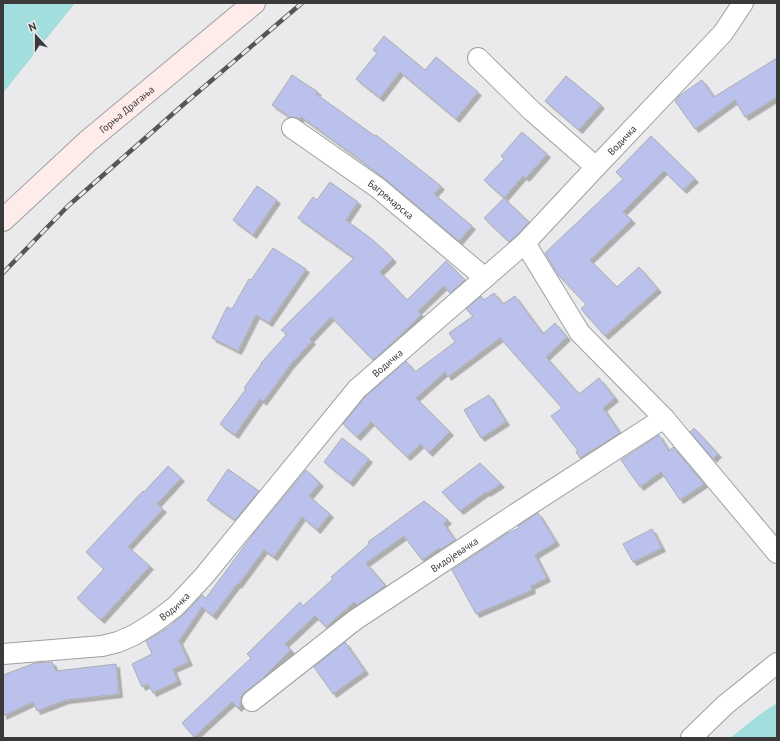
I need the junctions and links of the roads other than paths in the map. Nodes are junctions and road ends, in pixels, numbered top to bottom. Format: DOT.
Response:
graph roads {
  1 [pos="254,3"];
  2 [pos="743,3"];
  3 [pos="478,58"];
  4 [pos="292,128"];
  5 [pos="596,167"];
  6 [pos="3,220"];
  7 [pos="525,243"];
  8 [pos="485,278"];
  9 [pos="664,418"];
  10 [pos="777,553"];
  11 [pos="3,654"];
  12 [pos="777,663"];
  13 [pos="252,701"];
  14 [pos="691,738"];
  1 -- 6 [label="street, Горња Драгања"];
  2 -- 5 [label="street, Водичка"];
  3 -- 5 [label="street"];
  4 -- 8 [label="street, Багремарска"];
  5 -- 7 [label="street, Водичка"];
  7 -- 8 [label="street, Водичка"];
  7 -- 9 [label="street"];
  8 -- 11 [label="street, Водичка"];
  9 -- 10 [label="street"];
  9 -- 13 [label="street, Видојевачка"];
  12 -- 14 [label="street"];
}
